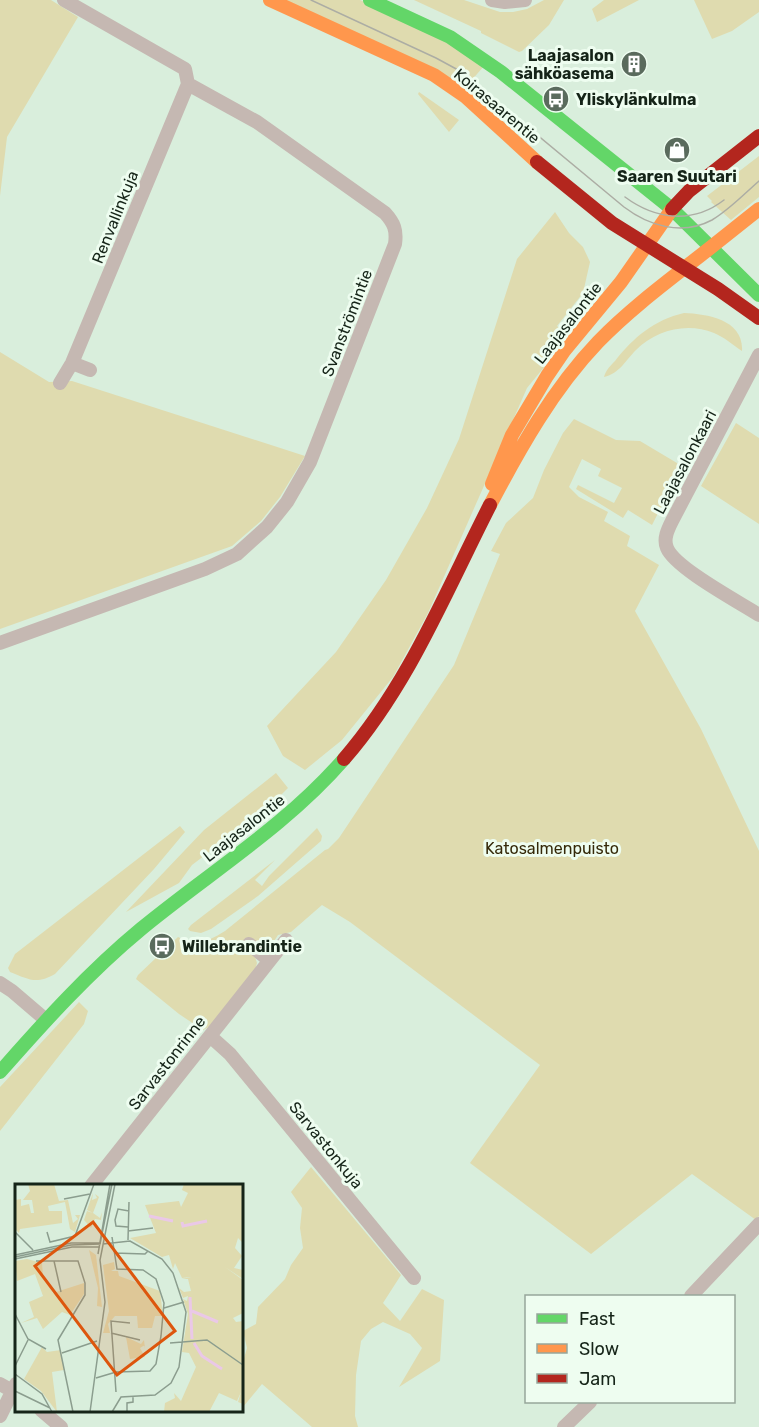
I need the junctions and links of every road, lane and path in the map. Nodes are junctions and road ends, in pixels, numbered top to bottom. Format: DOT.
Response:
graph roads {
  1 [pos="64,0"];
  2 [pos="270,0"];
  3 [pos="370,0"];
  4 [pos="492,0"];
  5 [pos="525,0"];
  6 [pos="188,84"];
  7 [pos="759,136"];
  8 [pos="672,209"];
  9 [pos="759,209"];
  10 [pos="647,244"];
  11 [pos="710,248"];
  12 [pos="685,268"];
  13 [pos="759,295"];
  14 [pos="759,318"];
  15 [pos="759,356"];
  16 [pos="72,363"];
  17 [pos="90,370"];
  18 [pos="60,383"];
  19 [pos="458,570"];
  20 [pos="759,615"];
  21 [pos="0,643"];
  22 [pos="286,940"];
  23 [pos="249,944"];
  24 [pos="269,960"];
  25 [pos="0,983"];
  26 [pos="46,1020"];
  27 [pos="210,1035"];
  28 [pos="0,1072"];
  29 [pos="92,1184"];
  30 [pos="759,1224"];
  31 [pos="414,1278"];
  32 [pos="692,1295"];
  33 [pos="0,1384"];
  34 [pos="15,1389"];
  35 [pos="15,1391"];
  36 [pos="588,1403"];
  37 [pos="42,1412"];
  38 [pos="0,1416"];
  39 [pos="61,1427"];
  40 [pos="564,1427"];
  1 -- 6 [label="street, Svanströmintie"];
  2 -- 10 [label="main road, Koirasaarentie"];
  3 -- 8 [label="main road, Koirasaarentie"];
  4 -- 5 [label="street"];
  6 -- 16 [label="street, Renvallinkuja"];
  6 -- 21 [label="street, Svanströmintie"];
  7 -- 8 [label="main road, Laajasalontie"];
  8 -- 10 [label="main road, Laajasalontie"];
  8 -- 11 [label="main road, Koirasaarentie"];
  9 -- 11 [label="main road, Laajasalontie"];
  10 -- 12 [label="main road, Koirasaarentie"];
  10 -- 19 [label="main road, Laajasalontie"];
  11 -- 12 [label="main road, Laajasalontie"];
  11 -- 13 [label="main road, Koirasaarentie"];
  12 -- 14 [label="main road, Koirasaarentie"];
  12 -- 19 [label="main road, Laajasalontie"];
  15 -- 20 [label="street, Laajasalonkaari"];
  16 -- 17 [label="street"];
  16 -- 18 [label="street, Renvallinkuja"];
  19 -- 26 [label="main road, Laajasalontie"];
  22 -- 24 [label="street, Sarvastonrinne"];
  23 -- 24 [label="street"];
  24 -- 27 [label="street, Sarvastonrinne"];
  25 -- 26 [label="street"];
  26 -- 28 [label="main road, Laajasalontie"];
  27 -- 29 [label="street, Sarvastonrinne"];
  27 -- 31 [label="street, Sarvastonkuja"];
  30 -- 32 [label="street"];
  33 -- 34 [label="street"];
  35 -- 38 [label="street"];
  36 -- 40 [label="street"];
  37 -- 39 [label="street"];
}
